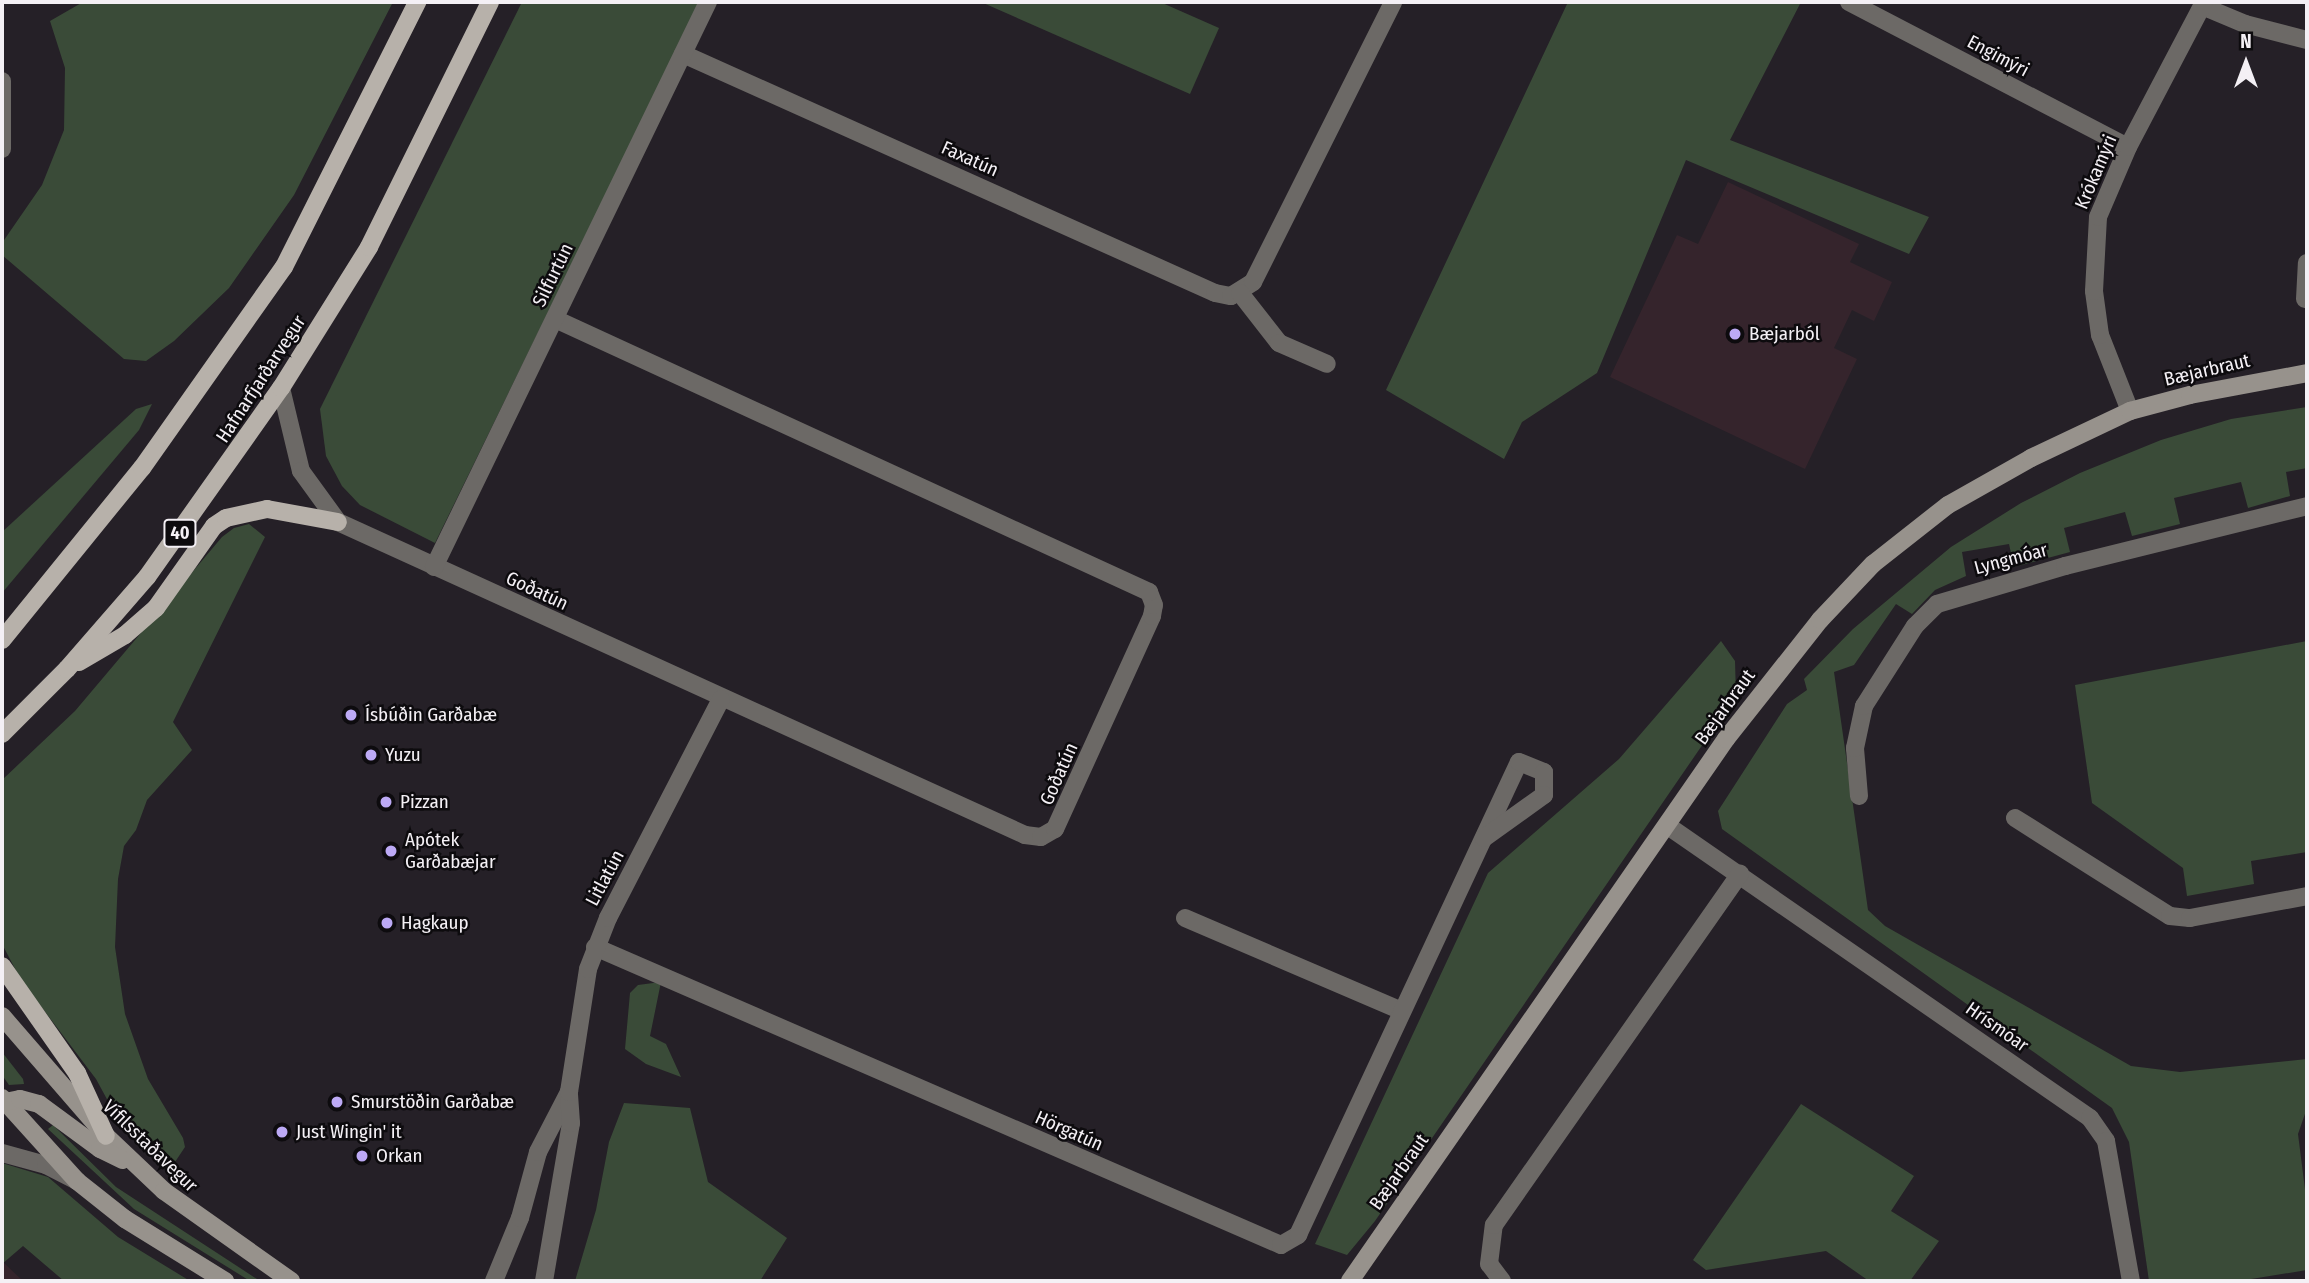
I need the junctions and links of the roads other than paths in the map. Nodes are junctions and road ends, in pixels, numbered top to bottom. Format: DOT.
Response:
graph roads {
  1 [pos="417,2"];
  2 [pos="490,2"];
  3 [pos="708,2"];
  4 [pos="1393,2"];
  5 [pos="1849,2"];
  6 [pos="2203,4"];
  7 [pos="2307,40"];
  8 [pos="683,54"];
  9 [pos="2,81"];
  10 [pos="2128,147"];
  11 [pos="2,149"];
  12 [pos="2307,263"];
  13 [pos="1240,293"];
  14 [pos="2305,299"];
  15 [pos="555,319"];
  16 [pos="1327,364"];
  17 [pos="2307,373"];
  18 [pos="281,388"];
  19 [pos="2130,411"];
  20 [pos="2307,506"];
  21 [pos="338,522"];
  22 [pos="435,567"];
  23 [pos="8,630"];
  24 [pos="2,640"];
  25 [pos="67,669"];
  26 [pos="721,699"];
  27 [pos="2,734"];
  28 [pos="1859,796"];
  29 [pos="2015,818"];
  30 [pos="1668,826"];
  31 [pos="1484,838"];
  32 [pos="1740,874"];
  33 [pos="2307,896"];
  34 [pos="1185,918"];
  35 [pos="595,947"];
  36 [pos="2,966"];
  37 [pos="1402,1011"];
  38 [pos="2,1016"];
  39 [pos="569,1092"];
  40 [pos="3,1101"];
  41 [pos="106,1136"];
  42 [pos="2,1153"];
  43 [pos="136,1166"];
  44 [pos="77,1181"];
  45 [pos="225,1281"];
  46 [pos="291,1281"];
  47 [pos="494,1281"];
  48 [pos="544,1281"];
  49 [pos="1350,1281"];
  50 [pos="1502,1281"];
  51 [pos="2131,1281"];
  1 -- 23 [label="main road"];
  2 -- 18 [label="main road, Hafnarfjarðarvegur / 40"];
  3 -- 8 [label="street, Silfurtún"];
  4 -- 13 [label="street"];
  5 -- 10 [label="street, Engimýri"];
  6 -- 7 [label="street"];
  6 -- 10 [label="street, Krókamýri"];
  8 -- 13 [label="street, Faxatún"];
  8 -- 15 [label="street, Silfurtún"];
  9 -- 11 [label="street"];
  10 -- 19 [label="street, Krókamýri"];
  12 -- 14 [label="street"];
  13 -- 16 [label="street"];
  15 -- 22 [label="street, Silfurtún"];
  15 -- 26 [label="street, Goðatún"];
  17 -- 19 [label="street, Bæjarbraut"];
  18 -- 21 [label="street, Goðatún"];
  18 -- 25 [label="main road, Hafnarfjarðarvegur / 40"];
  19 -- 30 [label="street, Bæjarbraut"];
  20 -- 28 [label="street, Lyngmóar"];
  21 -- 22 [label="street, Goðatún"];
  21 -- 25 [label="main road"];
  22 -- 26 [label="street, Goðatún"];
  23 -- 24 [label="main road"];
  25 -- 27 [label="main road, Hafnarfjarðarvegur / 40"];
  26 -- 35 [label="street, Litlatún"];
  29 -- 33 [label="street"];
  30 -- 32 [label="street, Hrísmóar"];
  30 -- 49 [label="street, Bæjarbraut"];
  31 -- 37 [label="street, Hörgatún"];
  32 -- 50 [label="street"];
  32 -- 51 [label="street, Hrísmóar"];
  34 -- 37 [label="street"];
  35 -- 37 [label="street, Hörgatún"];
  35 -- 39 [label="street, Litlatún"];
  36 -- 41 [label="main road"];
  38 -- 41 [label="street, Vífilsstaðavegur"];
  39 -- 47 [label="street, Litlatún"];
  39 -- 48 [label="street, Litlatún"];
  40 -- 43 [label="street"];
  40 -- 44 [label="street"];
  41 -- 43 [label="street, Vífilsstaðavegur"];
  42 -- 44 [label="street"];
  43 -- 46 [label="street, Vífilsstaðavegur"];
  44 -- 45 [label="street"];
}
